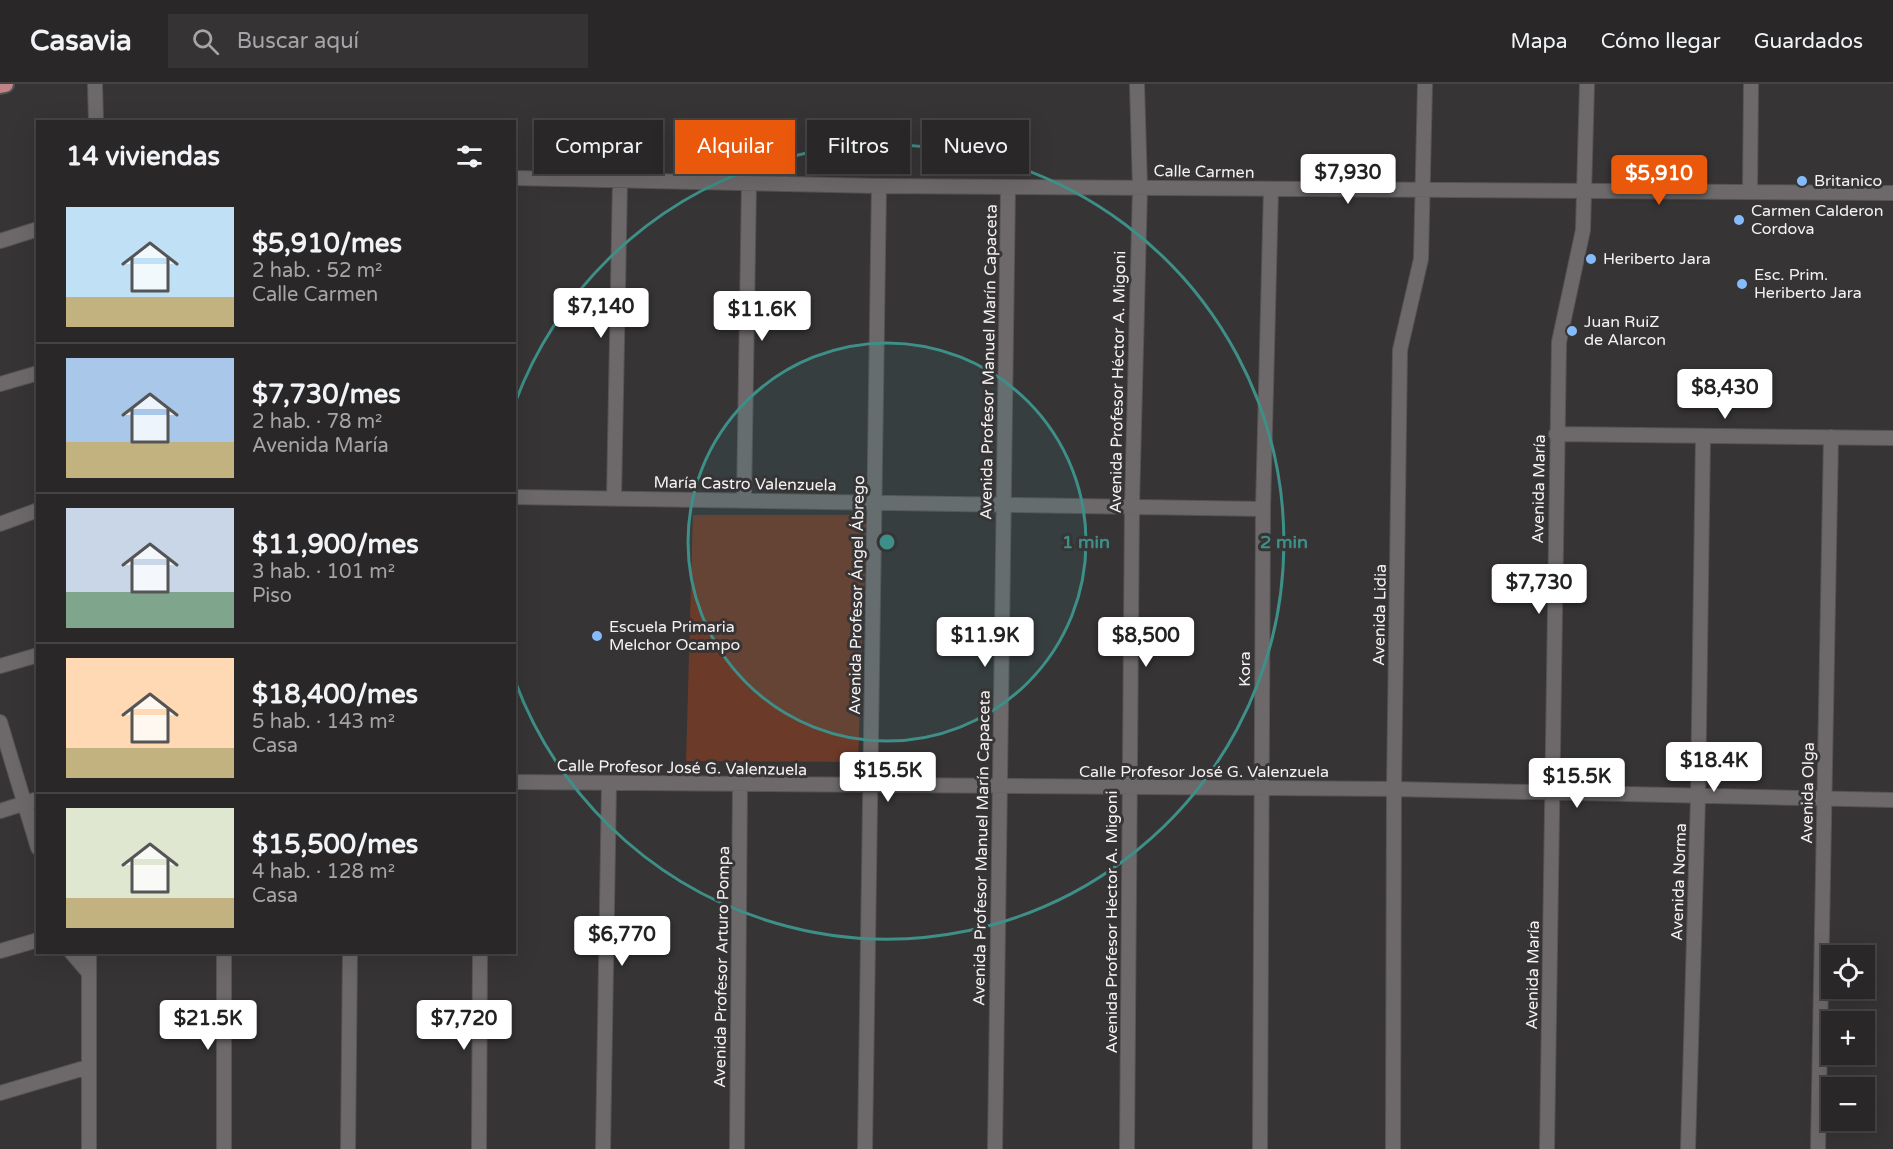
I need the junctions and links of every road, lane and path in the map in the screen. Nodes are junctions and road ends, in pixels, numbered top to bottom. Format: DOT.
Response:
graph roads {
  1 [pos="4,84"];
  2 [pos="95,84"];
  3 [pos="1137,84"];
  4 [pos="1425,84"];
  5 [pos="1587,84"];
  6 [pos="1751,84"];
  7 [pos="0,85"];
  8 [pos="96,120"];
  9 [pos="516,178"];
  10 [pos="620,182"];
  11 [pos="749,183"];
  12 [pos="879,186"];
  13 [pos="1008,187"];
  14 [pos="1140,188"];
  15 [pos="1271,189"];
  16 [pos="1425,190"];
  17 [pos="1585,190"];
  18 [pos="1750,190"];
  19 [pos="1893,193"];
  20 [pos="36,230"];
  21 [pos="0,241"];
  22 [pos="36,374"];
  23 [pos="0,384"];
  24 [pos="1556,434"];
  25 [pos="1703,436"];
  26 [pos="1831,437"];
  27 [pos="1893,438"];
  28 [pos="516,497"];
  29 [pos="614,498"];
  30 [pos="744,501"];
  31 [pos="1003,503"];
  32 [pos="875,504"];
  33 [pos="1132,505"];
  34 [pos="1263,509"];
  35 [pos="36,511"];
  36 [pos="0,524"];
  37 [pos="36,656"];
  38 [pos="0,666"];
  39 [pos="0,722"];
  40 [pos="516,782"];
  41 [pos="609,784"];
  42 [pos="740,785"];
  43 [pos="870,787"];
  44 [pos="1000,788"];
  45 [pos="1130,789"];
  46 [pos="1262,789"];
  47 [pos="1394,789"];
  48 [pos="1553,793"];
  49 [pos="1698,796"];
  50 [pos="1824,799"];
  51 [pos="1893,800"];
  52 [pos="31,801"];
  53 [pos="0,811"];
  54 [pos="36,835"];
  55 [pos="36,941"];
  56 [pos="0,951"];
  57 [pos="73,954"];
  58 [pos="89,954"];
  59 [pos="224,954"];
  60 [pos="350,954"];
  61 [pos="480,954"];
  62 [pos="89,973"];
  63 [pos="88,1067"];
  64 [pos="0,1093"];
  65 [pos="89,1149"];
  66 [pos="224,1149"];
  67 [pos="348,1149"];
  68 [pos="479,1149"];
  69 [pos="603,1149"];
  70 [pos="737,1149"];
  71 [pos="865,1149"];
  72 [pos="995,1149"];
  73 [pos="1127,1149"];
  74 [pos="1260,1149"];
  75 [pos="1393,1149"];
  76 [pos="1547,1149"];
  77 [pos="1688,1149"];
  78 [pos="1818,1149"];
  1 -- 7 [label="main road"];
  2 -- 8 [label="street"];
  3 -- 14 [label="street, Avenida Profesor Héctor A. Migoni"];
  4 -- 16 [label="street, Avenida Lidia"];
  5 -- 17 [label="street, Avenida María"];
  6 -- 18 [label="street"];
  9 -- 10 [label="street, Calle Carmen"];
  10 -- 11 [label="street, Calle Carmen"];
  10 -- 29 [label="street"];
  11 -- 12 [label="street, Calle Carmen"];
  11 -- 30 [label="street"];
  12 -- 13 [label="street, Calle Carmen"];
  12 -- 32 [label="street, Avenida Profesor Ángel Ábrego"];
  13 -- 14 [label="street, Calle Carmen"];
  13 -- 31 [label="street, Avenida Profesor Manuel Marín Capaceta"];
  14 -- 15 [label="street, Calle Carmen"];
  14 -- 33 [label="street, Avenida Profesor Héctor A. Migoni"];
  15 -- 16 [label="street, Calle Carmen"];
  15 -- 34 [label="street, Kora"];
  16 -- 17 [label="street, Calle Carmen"];
  16 -- 47 [label="street, Avenida Lidia"];
  17 -- 18 [label="street, Calle Carmen"];
  17 -- 24 [label="street, Avenida María"];
  18 -- 19 [label="street, Calle Carmen"];
  20 -- 21 [label="street"];
  22 -- 23 [label="street"];
  24 -- 25 [label="street"];
  24 -- 48 [label="street, Avenida María"];
  25 -- 26 [label="street"];
  25 -- 49 [label="street, Avenida Norma"];
  26 -- 27 [label="street"];
  26 -- 50 [label="street, Avenida Olga"];
  28 -- 29 [label="street, María Castro Valenzuela"];
  29 -- 30 [label="street, María Castro Valenzuela"];
  30 -- 32 [label="street, María Castro Valenzuela"];
  31 -- 32 [label="street, María Castro Valenzuela"];
  31 -- 33 [label="street, María Castro Valenzuela"];
  31 -- 44 [label="street, Avenida Profesor Manuel Marín Capaceta"];
  32 -- 43 [label="street, Avenida Profesor Ángel Ábrego"];
  33 -- 34 [label="street, María Castro Valenzuela"];
  33 -- 45 [label="street, Avenida Profesor Héctor A. Migoni"];
  34 -- 46 [label="street, Kora"];
  35 -- 36 [label="street"];
  37 -- 38 [label="street"];
  39 -- 52 [label="street"];
  40 -- 41 [label="street, Calle Profesor José G. Valenzuela"];
  41 -- 42 [label="street, Calle Profesor José G. Valenzuela"];
  41 -- 69 [label="street"];
  42 -- 43 [label="street, Calle Profesor José G. Valenzuela"];
  42 -- 70 [label="street, Avenida Profesor Arturo Pompa"];
  43 -- 44 [label="street, Calle Profesor José G. Valenzuela"];
  43 -- 71 [label="street, Avenida Profesor Ángel Ábrego"];
  44 -- 45 [label="street, Calle Profesor José G. Valenzuela"];
  44 -- 72 [label="street, Avenida Profesor Manuel Marín Capaceta"];
  45 -- 46 [label="street, Calle Profesor José G. Valenzuela"];
  45 -- 73 [label="street, Avenida Profesor Héctor A. Migoni"];
  46 -- 47 [label="street, Calle Profesor José G. Valenzuela"];
  46 -- 74 [label="street, Kora"];
  47 -- 48 [label="street, Calle Profesor José G. Valenzuela"];
  47 -- 75 [label="street, Avenida Lidia"];
  48 -- 49 [label="street, Calle Profesor José G. Valenzuela"];
  48 -- 76 [label="street, Avenida María"];
  49 -- 50 [label="street, Calle Profesor José G. Valenzuela"];
  49 -- 77 [label="street, Avenida Norma"];
  50 -- 51 [label="street, Calle Profesor José G. Valenzuela"];
  50 -- 78 [label="street, Avenida Olga"];
  52 -- 53 [label="street"];
  52 -- 54 [label="street"];
  55 -- 56 [label="street"];
  57 -- 62 [label="street"];
  58 -- 62 [label="street"];
  59 -- 66 [label="street"];
  60 -- 67 [label="street"];
  61 -- 68 [label="street"];
  62 -- 63 [label="street"];
  63 -- 64 [label="street"];
  63 -- 65 [label="street"];
}
